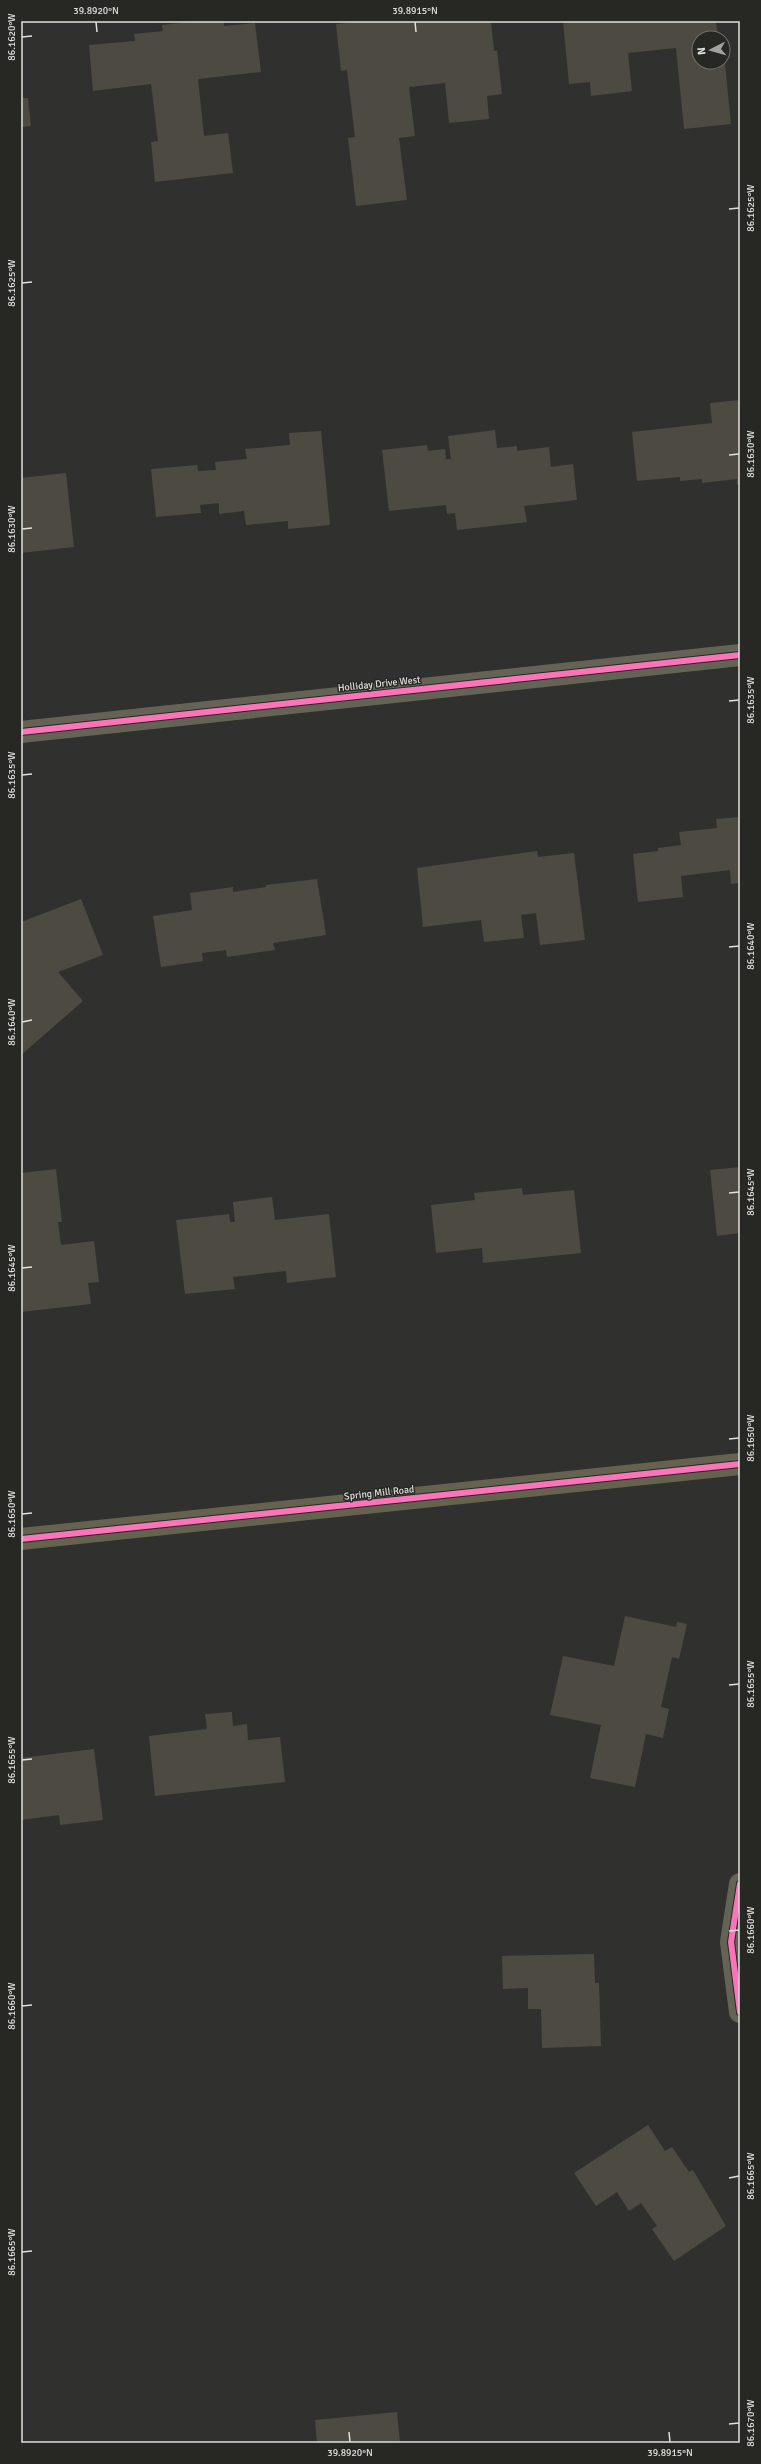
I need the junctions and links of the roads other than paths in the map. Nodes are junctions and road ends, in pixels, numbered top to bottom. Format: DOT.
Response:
graph roads {
  1 [pos="740,655"];
  2 [pos="21,732"];
  3 [pos="740,1464"];
  4 [pos="21,1539"];
  5 [pos="740,1884"];
  6 [pos="740,2012"];
  1 -- 2 [label="street, Holliday Drive West"];
  3 -- 4 [label="street, Spring Mill Road"];
  5 -- 6 [label="street"];
}
